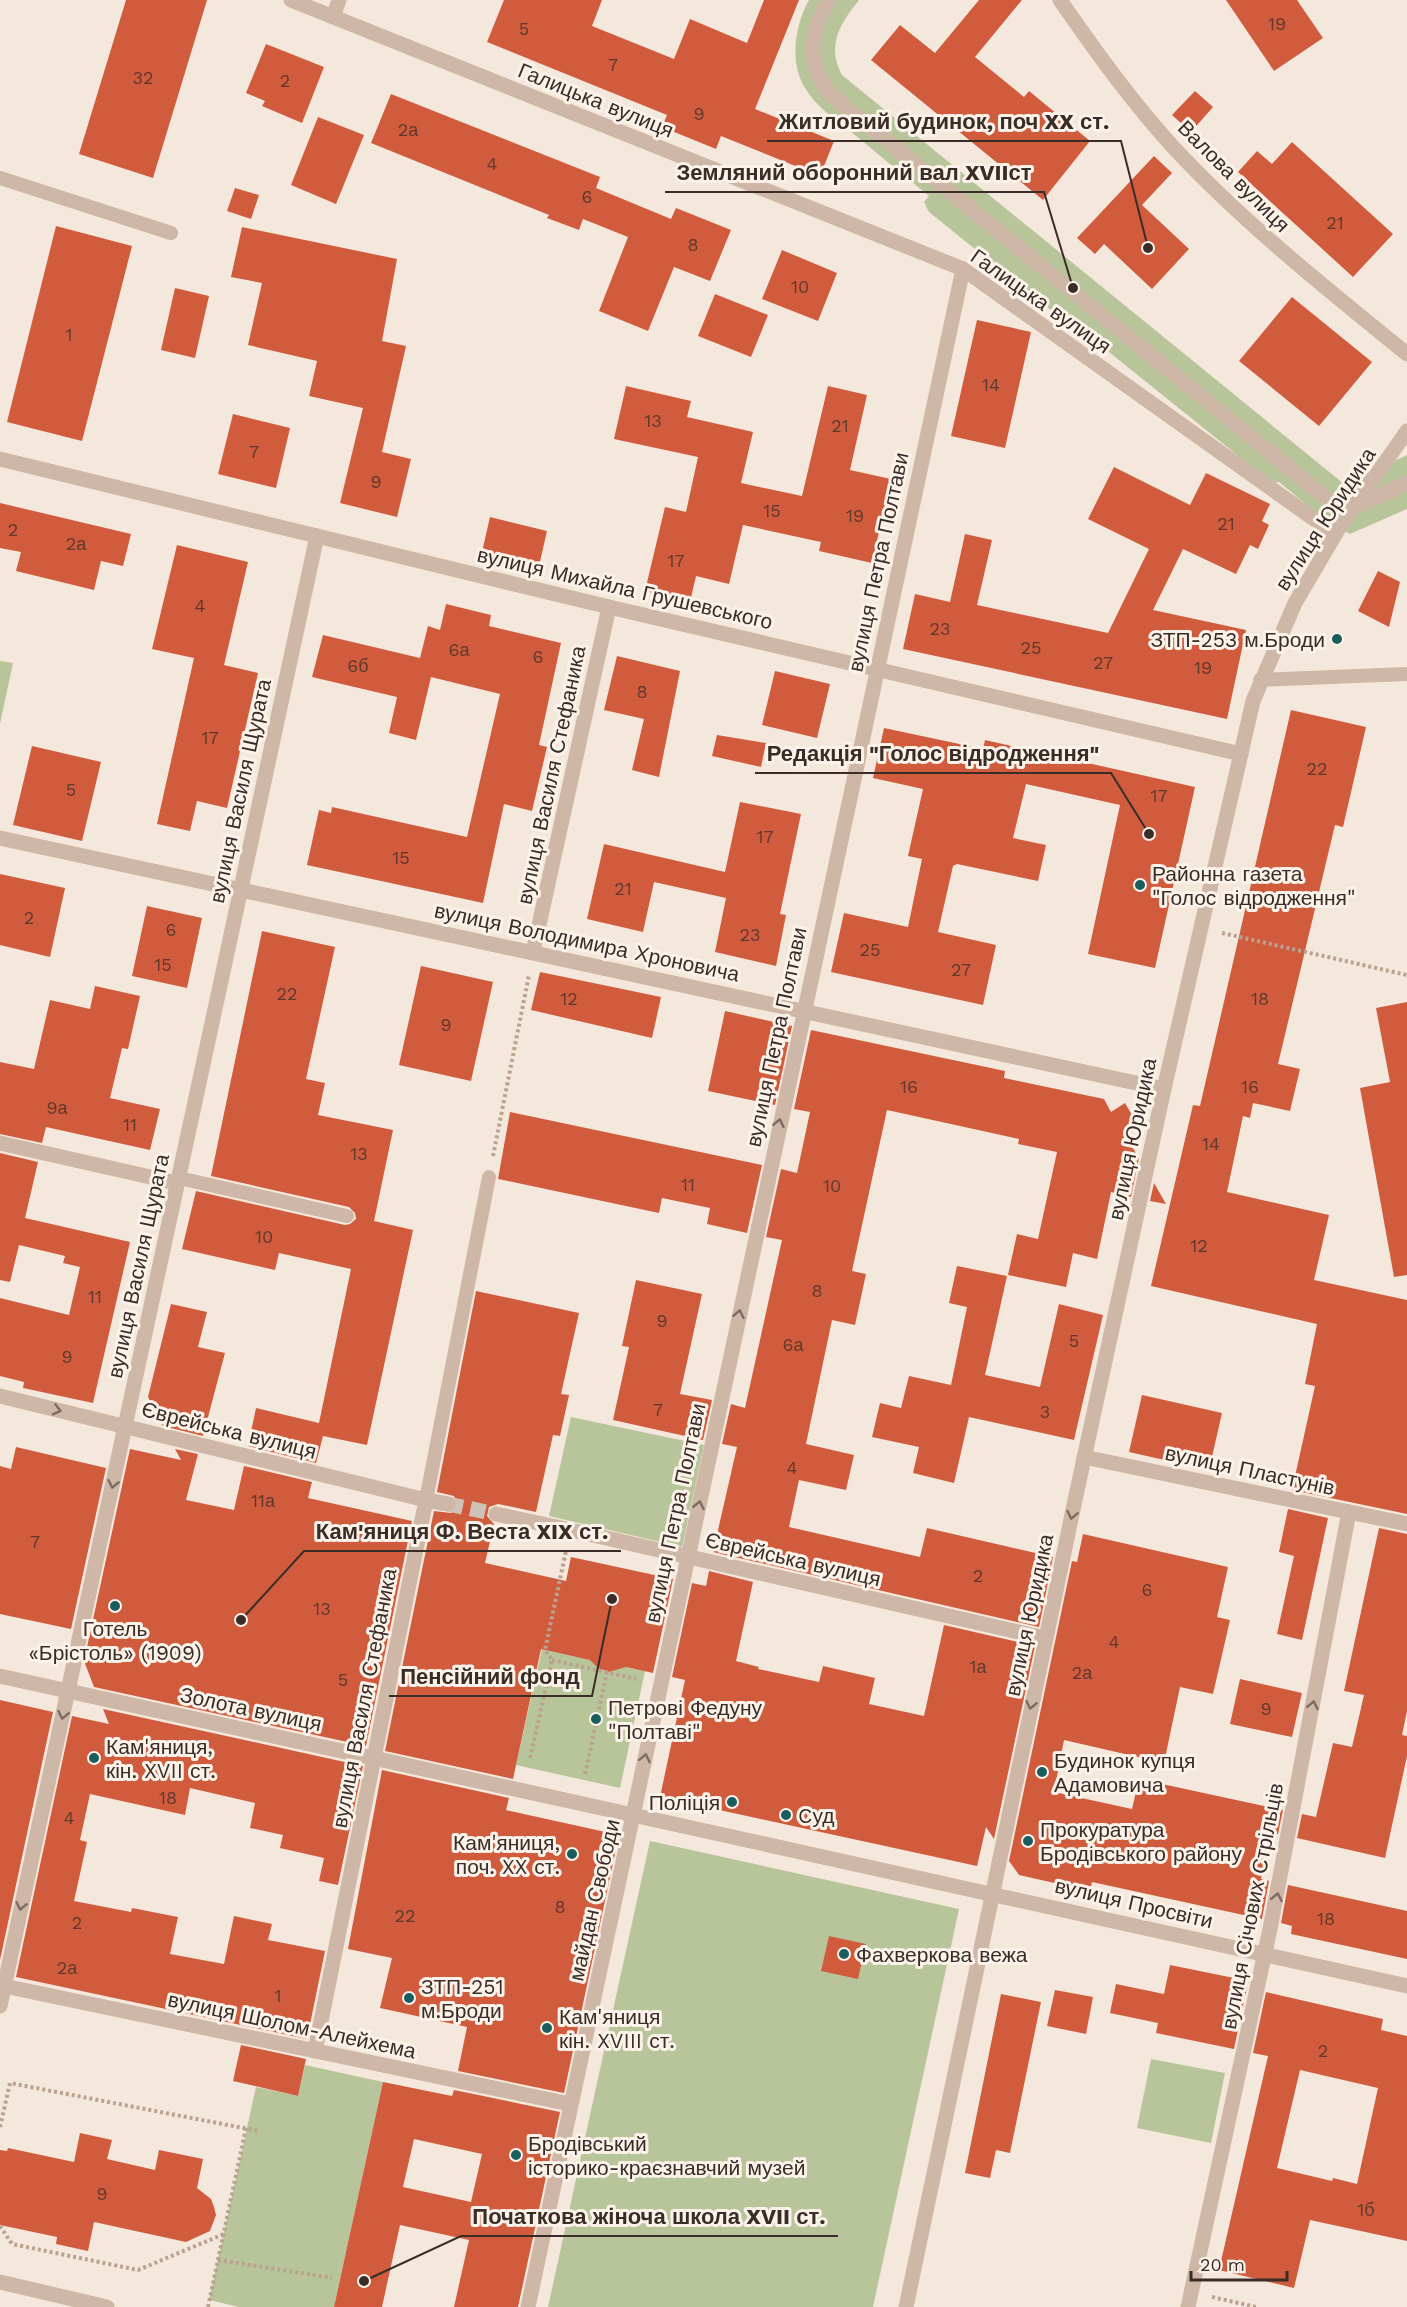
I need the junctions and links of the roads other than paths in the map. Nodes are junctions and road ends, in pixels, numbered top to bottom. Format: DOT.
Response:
graph roads {
  1 [pos="291,0"];
  2 [pos="339,0"];
  3 [pos="829,0"];
  4 [pos="1060,0"];
  5 [pos="333,17"];
  6 [pos="0,178"];
  7 [pos="171,233"];
  8 [pos="963,269"];
  9 [pos="1407,354"];
  10 [pos="1407,432"];
  11 [pos="0,459"];
  12 [pos="1407,483"];
  13 [pos="1352,512"];
  14 [pos="1335,534"];
  15 [pos="317,536"];
  16 [pos="609,607"];
  17 [pos="876,669"];
  18 [pos="1407,674"];
  19 [pos="1260,680"];
  20 [pos="1241,754"];
  21 [pos="0,838"];
  22 [pos="241,890"];
  23 [pos="533,952"];
  24 [pos="803,1009"];
  25 [pos="1164,1089"];
  26 [pos="0,1143"];
  27 [pos="489,1177"];
  28 [pos="178,1180"];
  29 [pos="346,1216"];
  30 [pos="0,1396"];
  31 [pos="125,1427"];
  32 [pos="1084,1457"];
  33 [pos="426,1500"];
  34 [pos="448,1504"];
  35 [pos="1349,1512"];
  36 [pos="496,1514"];
  37 [pos="1407,1524"];
  38 [pos="688,1557"];
  39 [pos="1045,1638"];
  40 [pos="0,1676"];
  41 [pos="68,1691"];
  42 [pos="374,1758"];
  43 [pos="633,1815"];
  44 [pos="992,1893"];
  45 [pos="1265,1954"];
  46 [pos="5,1957"];
  47 [pos="4,1986"];
  48 [pos="1407,1986"];
  49 [pos="0,2006"];
  50 [pos="315,2051"];
  51 [pos="570,2104"];
  52 [pos="0,2282"];
  53 [pos="1190,2300"];
  54 [pos="107,2307"];
  55 [pos="528,2307"];
  56 [pos="906,2307"];
  1 -- 5 [label="street, Галицька вулиця"];
  2 -- 5 [label="street"];
  3 -- 13 [label="street"];
  4 -- 9 [label="street, Валова вулиця"];
  5 -- 8 [label="street, Галицька вулиця"];
  6 -- 7 [label="lane"];
  8 -- 14 [label="street, Галицька вулиця"];
  8 -- 17 [label="street, вулиця Петра Полтави"];
  10 -- 13 [label="street, вулиця Юридика"];
  11 -- 15 [label="street, вулиця Михайла Грушевського"];
  12 -- 13 [label="street"];
  13 -- 14 [label="street, вулиця Юридика"];
  14 -- 19 [label="street, вулиця Юридика"];
  15 -- 16 [label="street, вулиця Михайла Грушевського"];
  15 -- 22 [label="street, вулиця Василя Щурата"];
  16 -- 17 [label="street, вулиця Михайла Грушевського"];
  16 -- 23 [label="street, вулиця Василя Стефаника"];
  17 -- 20 [label="street, вулиця Михайла Грушевського"];
  17 -- 24 [label="street, вулиця Петра Полтави"];
  18 -- 19 [label="lane"];
  19 -- 20 [label="street, вулиця Юридика"];
  20 -- 25 [label="street, вулиця Юридика"];
  21 -- 22 [label="street, вулиця Володимира Хроновича"];
  22 -- 23 [label="street, вулиця Володимира Хроновича"];
  22 -- 28 [label="street, вулиця Василя Щурата"];
  23 -- 24 [label="street, вулиця Володимира Хроновича"];
  24 -- 25 [label="street, вулиця Володимира Хроновича"];
  38 -- 24 [label="street, вулиця Петра Полтави, one-way"];
  25 -- 32 [label="street, вулиця Юридика"];
  26 -- 28 [label="street"];
  27 -- 33 [label="lane, вулиця Василя Стефаника"];
  28 -- 29 [label="lane"];
  28 -- 31 [label="street, вулиця Василя Щурата"];
  30 -- 31 [label="street, Єврейська вулиця, one-way"];
  31 -- 33 [label="street, Єврейська вулиця"];
  31 -- 41 [label="street, вулиця Василя Щурата, one-way"];
  32 -- 35 [label="street, вулиця Пластунів"];
  32 -- 39 [label="street, вулиця Юридика, one-way"];
  33 -- 34 [label="street, Єврейська вулиця"];
  33 -- 42 [label="street, вулиця Василя Стефаника"];
  35 -- 37 [label="street, вулиця Пластунів"];
  45 -- 35 [label="street, вулиця Січових Стрільців, one-way"];
  36 -- 38 [label="street, Єврейська вулиця"];
  38 -- 39 [label="street, Єврейська вулиця"];
  43 -- 38 [label="street, вулиця Петра Полтави, one-way"];
  39 -- 44 [label="street, вулиця Юридика, one-way"];
  40 -- 41 [label="street, Золота вулиця"];
  41 -- 42 [label="street, Золота вулиця"];
  41 -- 46 [label="street, вулиця Василя Щурата, one-way"];
  42 -- 43 [label="street, Золота вулиця"];
  42 -- 50 [label="street, вулиця Василя Стефаника"];
  43 -- 44 [label="street, майдан Свободи"];
  43 -- 51 [label="street, майдан Свободи"];
  44 -- 45 [label="street, вулиця Просвіти"];
  44 -- 56 [label="street"];
  45 -- 48 [label="street, вулиця Просвіти"];
  45 -- 53 [label="street, вулиця Січових Стрільців"];
  46 -- 47 [label="street, вулиця Василя Щурата"];
  47 -- 49 [label="street, вулиця Василя Щурата"];
  47 -- 50 [label="street, вулиця Шолом-Алейхема"];
  50 -- 51 [label="street, вулиця Шолом-Алейхема"];
  51 -- 55 [label="street, майдан Свободи"];
  52 -- 54 [label="street"];
}
